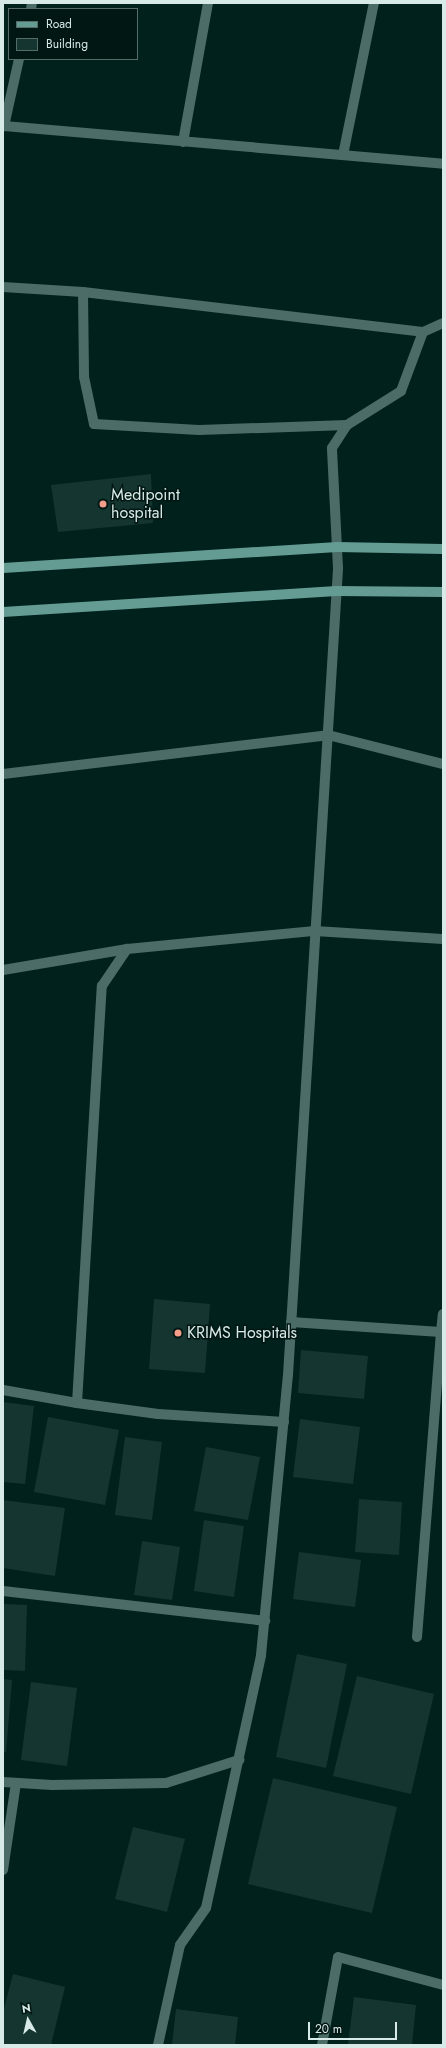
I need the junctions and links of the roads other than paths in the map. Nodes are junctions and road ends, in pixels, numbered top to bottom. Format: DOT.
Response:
graph roads {
  1 [pos="208,3"];
  2 [pos="374,3"];
  3 [pos="19,60"];
  4 [pos="3,127"];
  5 [pos="182,142"];
  6 [pos="343,155"];
  7 [pos="443,164"];
  8 [pos="3,287"];
  9 [pos="83,292"];
  10 [pos="443,323"];
  11 [pos="423,332"];
  12 [pos="347,425"];
  13 [pos="337,547"];
  14 [pos="443,550"];
  15 [pos="3,568"];
  16 [pos="336,591"];
  17 [pos="443,592"];
  18 [pos="3,612"];
  19 [pos="328,735"];
  20 [pos="443,764"];
  21 [pos="3,774"];
  22 [pos="315,931"];
  23 [pos="443,939"];
  24 [pos="127,949"];
  25 [pos="3,970"];
  26 [pos="443,1314"];
  27 [pos="291,1322"];
  28 [pos="442,1332"];
  29 [pos="3,1390"];
  30 [pos="77,1403"];
  31 [pos="284,1422"];
  32 [pos="3,1591"];
  33 [pos="265,1621"];
  34 [pos="418,1637"];
  35 [pos="239,1760"];
  36 [pos="3,1782"];
  37 [pos="16,1783"];
  38 [pos="3,1870"];
  39 [pos="443,1985"];
  40 [pos="158,2045"];
  41 [pos="322,2045"];
  1 -- 5 [label="street"];
  2 -- 6 [label="street"];
  3 -- 4 [label="street"];
  4 -- 5 [label="street"];
  5 -- 6 [label="street"];
  6 -- 7 [label="street"];
  8 -- 9 [label="street"];
  9 -- 11 [label="street"];
  9 -- 12 [label="street"];
  10 -- 11 [label="street"];
  11 -- 12 [label="street"];
  12 -- 13 [label="street"];
  13 -- 14 [label="street"];
  13 -- 15 [label="street"];
  13 -- 16 [label="street"];
  16 -- 17 [label="street"];
  16 -- 18 [label="street"];
  16 -- 19 [label="street"];
  19 -- 20 [label="street"];
  19 -- 21 [label="street"];
  19 -- 22 [label="street"];
  22 -- 23 [label="street"];
  22 -- 24 [label="street"];
  22 -- 27 [label="street"];
  24 -- 25 [label="street"];
  24 -- 30 [label="street"];
  26 -- 28 [label="street"];
  27 -- 28 [label="street"];
  27 -- 31 [label="street"];
  28 -- 34 [label="street"];
  29 -- 30 [label="street"];
  30 -- 31 [label="street"];
  31 -- 33 [label="street"];
  32 -- 33 [label="street"];
  33 -- 35 [label="street"];
  35 -- 37 [label="street"];
  35 -- 40 [label="street"];
  36 -- 37 [label="street"];
  37 -- 38 [label="street"];
  39 -- 41 [label="street"];
}
